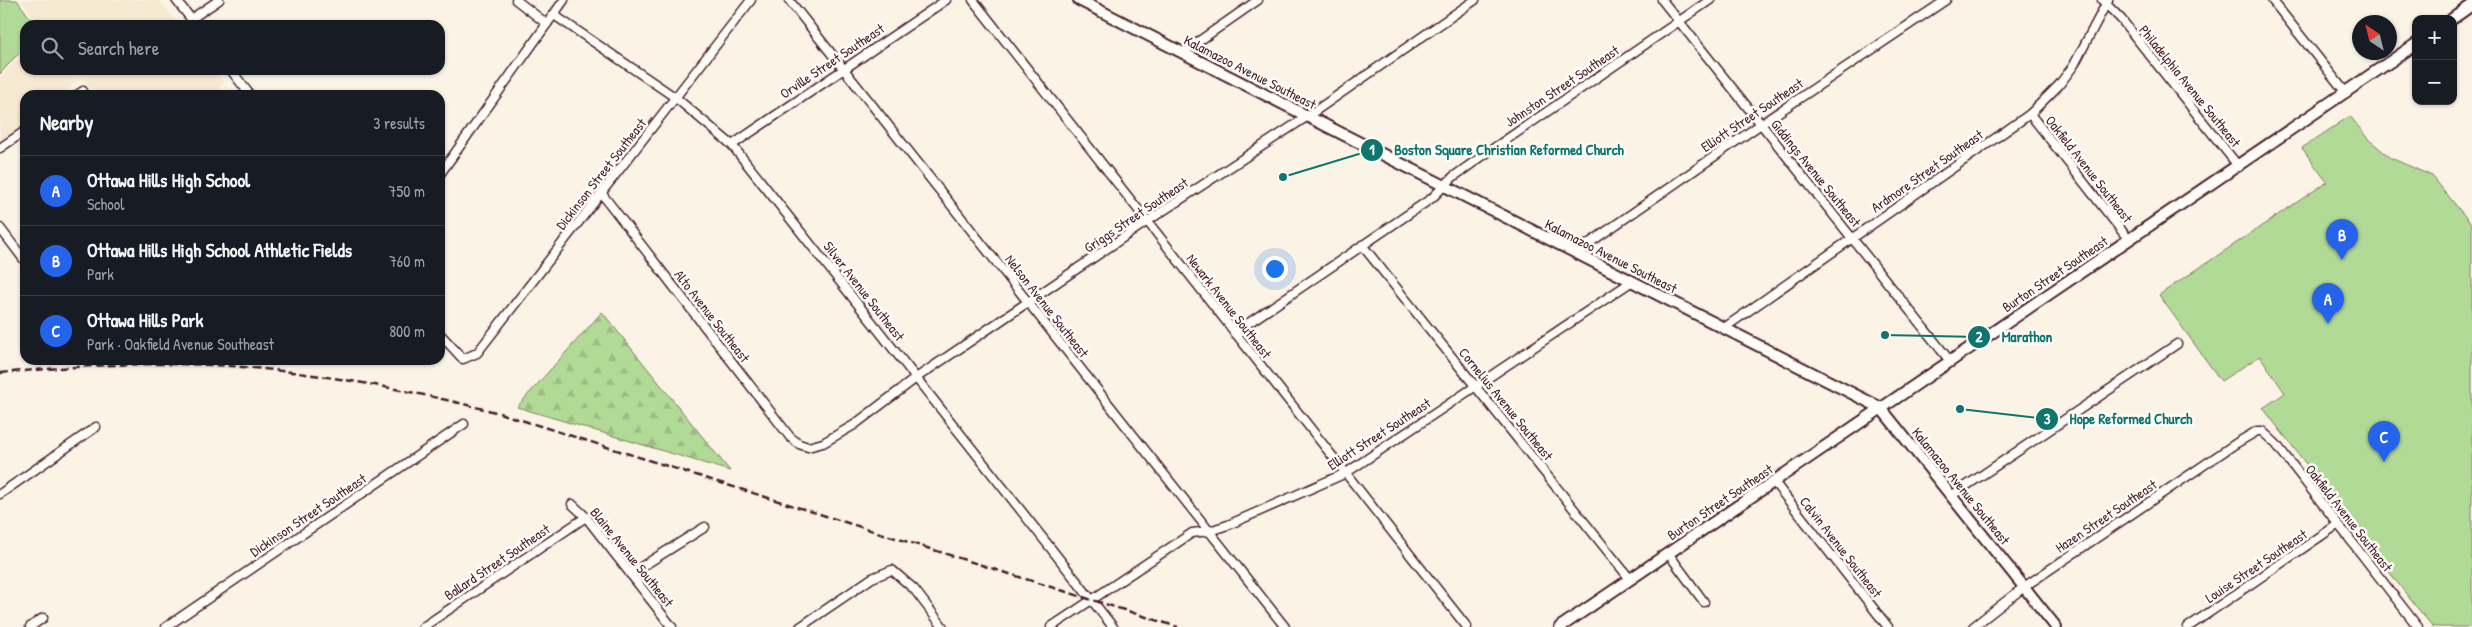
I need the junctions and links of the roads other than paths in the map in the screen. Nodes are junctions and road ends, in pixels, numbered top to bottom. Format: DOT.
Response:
graph roads {
  1 [pos="176,0"];
  2 [pos="219,0"];
  3 [pos="516,0"];
  4 [pos="564,0"];
  5 [pos="751,0"];
  6 [pos="789,0"];
  7 [pos="946,0"];
  8 [pos="973,0"];
  9 [pos="1079,0"];
  10 [pos="1258,0"];
  11 [pos="1475,0"];
  12 [pos="1662,0"];
  13 [pos="1710,0"];
  14 [pos="1946,0"];
  15 [pos="2272,0"];
  16 [pos="2106,1"];
  17 [pos="2472,5"];
  18 [pos="554,15"];
  19 [pos="2457,16"];
  20 [pos="192,20"];
  21 [pos="196,20"];
  22 [pos="1679,21"];
  23 [pos="546,24"];
  24 [pos="2412,47"];
  25 [pos="1182,53"];
  26 [pos="843,68"];
  27 [pos="235,75"];
  28 [pos="246,90"];
  29 [pos="2346,93"];
  30 [pos="676,98"];
  31 [pos="2030,114"];
  32 [pos="1308,116"];
  33 [pos="1761,124"];
  34 [pos="20,134"];
  35 [pos="732,145"];
  36 [pos="0,148"];
  37 [pos="445,167"];
  38 [pos="2238,167"];
  39 [pos="1445,186"];
  40 [pos="602,194"];
  41 [pos="1146,222"];
  42 [pos="0,228"];
  43 [pos="1853,238"];
  44 [pos="2129,240"];
  45 [pos="1362,245"];
  46 [pos="1575,253"];
  47 [pos="20,254"];
  48 [pos="1631,282"];
  49 [pos="1028,304"];
  50 [pos="1724,328"];
  51 [pos="1234,333"];
  52 [pos="445,340"];
  53 [pos="2177,344"];
  54 [pos="1950,361"];
  55 [pos="916,378"];
  56 [pos="1475,386"];
  57 [pos="1881,408"];
  58 [pos="464,424"];
  59 [pos="96,427"];
  60 [pos="2257,431"];
  61 [pos="808,447"];
  62 [pos="1346,473"];
  63 [pos="1774,482"];
  64 [pos="0,494"];
  65 [pos="1951,496"];
  66 [pos="572,504"];
  67 [pos="586,517"];
  68 [pos="2337,525"];
  69 [pos="705,527"];
  70 [pos="1209,531"];
  71 [pos="1668,553"];
  72 [pos="630,574"];
  73 [pos="1630,579"];
  74 [pos="2024,587"];
  75 [pos="1090,599"];
  76 [pos="1704,602"];
  77 [pos="43,618"];
  78 [pos="30,627"];
  79 [pos="166,627"];
  80 [pos="423,627"];
  81 [pos="672,627"];
  82 [pos="800,627"];
  83 [pos="943,627"];
  84 [pos="1050,627"];
  85 [pos="1112,627"];
  86 [pos="1285,627"];
  87 [pos="1467,627"];
  88 [pos="1560,627"];
  89 [pos="1888,627"];
  90 [pos="1973,627"];
  91 [pos="2056,627"];
  92 [pos="2188,627"];
  93 [pos="2418,627"];
  1 -- 20 [label="street"];
  2 -- 21 [label="street"];
  3 -- 23 [label="street"];
  4 -- 18 [label="street"];
  5 -- 30 [label="street, Dickinson Street Southeast"];
  6 -- 26 [label="street, Nelson Avenue Southeast"];
  7 -- 26 [label="street, Orville Street Southeast"];
  8 -- 41 [label="street, Newark Avenue Southeast"];
  9 -- 25 [label="main road, Kalamazoo Avenue Southeast"];
  10 -- 25 [label="street"];
  11 -- 32 [label="street, Griggs Street Southeast"];
  12 -- 22 [label="street, Giddings Avenue Southeast"];
  13 -- 22 [label="street, Johnston Street Southeast"];
  14 -- 33 [label="street, Elliott Street Southeast"];
  15 -- 29 [label="street"];
  16 -- 31 [label="street, Ardmore Street Southeast"];
  16 -- 38 [label="street, Philadelphia Avenue Southeast"];
  17 -- 19 [label="main road"];
  18 -- 23 [label="street"];
  18 -- 30 [label="street, Silver Avenue Southeast"];
  22 -- 33 [label="street, Giddings Avenue Southeast"];
  22 -- 39 [label="street, Johnston Street Southeast"];
  23 -- 37 [label="street"];
  24 -- 29 [label="main road, Burton Street Southeast"];
  25 -- 32 [label="main road, Kalamazoo Avenue Southeast"];
  26 -- 35 [label="street, Orville Street Southeast"];
  26 -- 49 [label="street, Nelson Avenue Southeast"];
  27 -- 28 [label="street"];
  29 -- 38 [label="main road, Burton Street Southeast"];
  30 -- 35 [label="street, Silver Avenue Southeast"];
  30 -- 40 [label="street, Dickinson Street Southeast"];
  31 -- 43 [label="street, Ardmore Street Southeast"];
  31 -- 44 [label="street, Oakfield Avenue Southeast"];
  32 -- 39 [label="main road, Kalamazoo Avenue Southeast"];
  32 -- 41 [label="street, Griggs Street Southeast"];
  33 -- 43 [label="street, Giddings Avenue Southeast"];
  33 -- 46 [label="street, Elliott Street Southeast"];
  34 -- 36 [label="street"];
  35 -- 55 [label="street, Silver Avenue Southeast"];
  38 -- 44 [label="main road, Burton Street Southeast"];
  39 -- 45 [label="street, Johnston Street Southeast"];
  39 -- 46 [label="main road, Kalamazoo Avenue Southeast"];
  40 -- 52 [label="street, Dickinson Street Southeast"];
  40 -- 61 [label="street, Alto Avenue Southeast"];
  41 -- 49 [label="street, Griggs Street Southeast"];
  41 -- 51 [label="street, Newark Avenue Southeast"];
  42 -- 47 [label="street"];
  43 -- 50 [label="street, Ardmore Street Southeast"];
  43 -- 54 [label="street, Giddings Avenue Southeast"];
  44 -- 54 [label="main road, Burton Street Southeast"];
  45 -- 51 [label="street, Johnston Street Southeast"];
  45 -- 56 [label="street, Cornelius Avenue Southeast"];
  46 -- 48 [label="main road, Kalamazoo Avenue Southeast"];
  48 -- 50 [label="main road, Kalamazoo Avenue Southeast"];
  48 -- 56 [label="street, Elliott Street Southeast"];
  49 -- 55 [label="street, Griggs Street Southeast"];
  49 -- 70 [label="street, Nelson Avenue Southeast"];
  50 -- 57 [label="main road, Kalamazoo Avenue Southeast"];
  51 -- 62 [label="street, Newark Avenue Southeast"];
  53 -- 65 [label="street"];
  54 -- 57 [label="main road, Burton Street Southeast"];
  55 -- 61 [label="street, Griggs Street Southeast"];
  55 -- 75 [label="street, Silver Avenue Southeast"];
  56 -- 62 [label="street, Elliott Street Southeast"];
  56 -- 73 [label="street, Cornelius Avenue Southeast"];
  57 -- 63 [label="main road, Burton Street Southeast"];
  57 -- 65 [label="main road, Kalamazoo Avenue Southeast"];
  58 -- 79 [label="street, Dickinson Street Southeast"];
  59 -- 64 [label="street"];
  60 -- 68 [label="street, Oakfield Avenue Southeast"];
  60 -- 74 [label="street, Hazen Street Southeast"];
  62 -- 70 [label="street, Elliott Street Southeast"];
  62 -- 87 [label="street, Newark Avenue Southeast"];
  63 -- 71 [label="main road, Burton Street Southeast"];
  63 -- 89 [label="street, Calvin Avenue Southeast"];
  65 -- 74 [label="main road, Kalamazoo Avenue Southeast"];
  66 -- 67 [label="street, Blaine Avenue Southeast"];
  67 -- 72 [label="street, Blaine Avenue Southeast"];
  67 -- 80 [label="street, Ballard Street Southeast"];
  68 -- 92 [label="street, Louise Street Southeast"];
  68 -- 93 [label="street, Oakfield Avenue Southeast"];
  69 -- 72 [label="street"];
  70 -- 75 [label="street, Elliott Street Southeast"];
  70 -- 86 [label="street, Nelson Avenue Southeast"];
  71 -- 73 [label="main road, Burton Street Southeast"];
  71 -- 76 [label="street"];
  72 -- 81 [label="street, Blaine Avenue Southeast"];
  73 -- 88 [label="main road, Burton Street Southeast"];
  74 -- 90 [label="street, Hazen Street Southeast"];
  74 -- 91 [label="main road, Kalamazoo Avenue Southeast"];
  75 -- 84 [label="street, Elliott Street Southeast"];
  75 -- 85 [label="street, Silver Avenue Southeast"];
  77 -- 78 [label="street"];
  82 -- 83 [label="street"];
}
